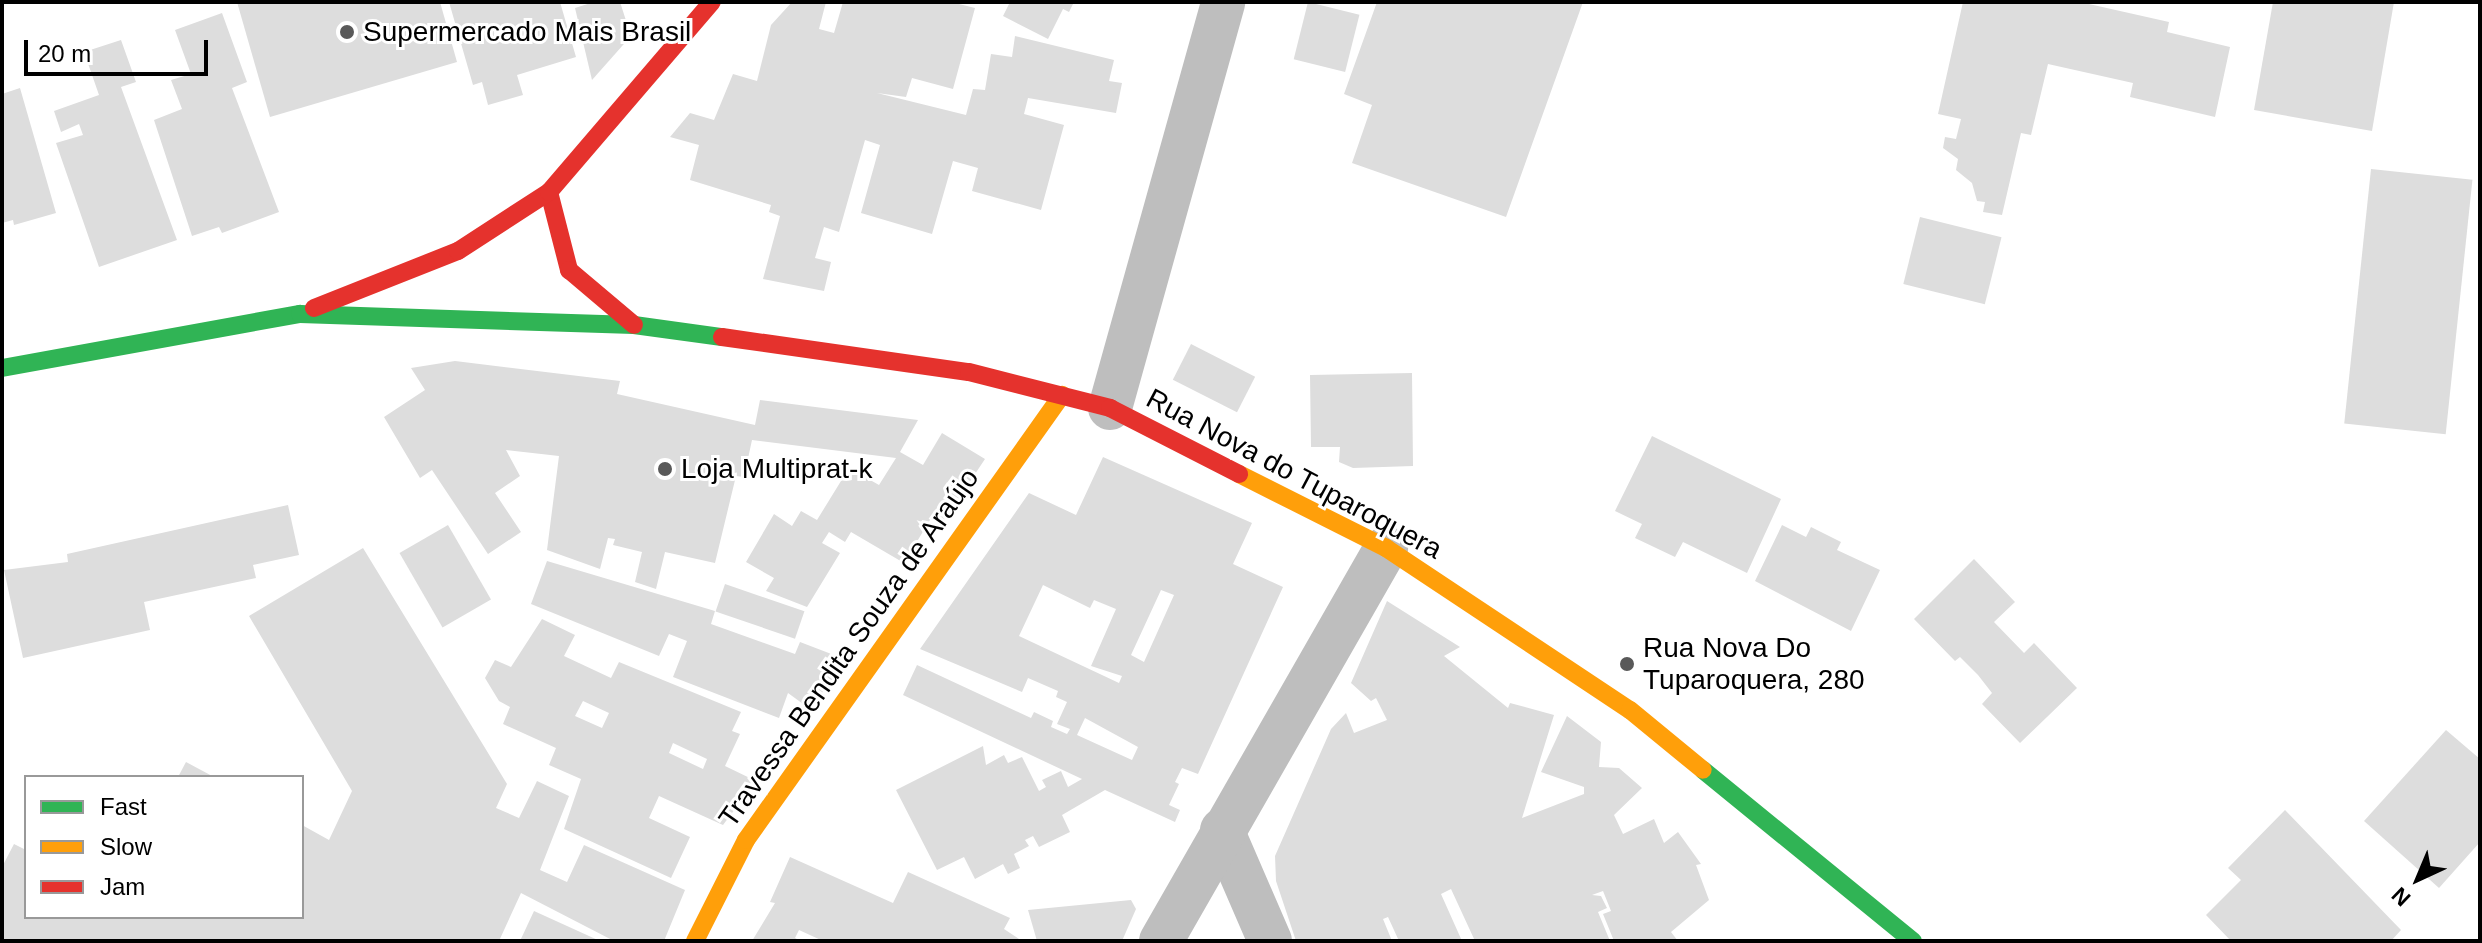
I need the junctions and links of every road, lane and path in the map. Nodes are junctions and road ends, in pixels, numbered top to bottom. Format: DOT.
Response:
graph roads {
  1 [pos="712,2"];
  2 [pos="1223,2"];
  3 [pos="549,192"];
  4 [pos="300,314"];
  5 [pos="634,325"];
  6 [pos="2,368"];
  7 [pos="1062,395"];
  8 [pos="1110,408"];
  9 [pos="1386,548"];
  10 [pos="1222,830"];
  11 [pos="695,941"];
  12 [pos="1161,941"];
  13 [pos="1270,941"];
  14 [pos="1913,941"];
  1 -- 3 [label="street, Rua Nova do Tuparoquera"];
  2 -- 8 [label="street"];
  3 -- 4 [label="street, Rua Nova do Tuparoquera"];
  3 -- 5 [label="street"];
  4 -- 5 [label="street, Rua Nova do Tuparoquera"];
  4 -- 6 [label="street, Rua Nova do Tuparoquera"];
  5 -- 7 [label="street, Rua Nova do Tuparoquera"];
  7 -- 8 [label="street, Rua Nova do Tuparoquera"];
  7 -- 11 [label="street, Travessa Bendita Souza de Araújo"];
  8 -- 9 [label="street, Rua Nova do Tuparoquera"];
  9 -- 10 [label="street"];
  9 -- 14 [label="street, Rua Nova do Tuparoquera"];
  10 -- 12 [label="street"];
  10 -- 13 [label="street"];
}
